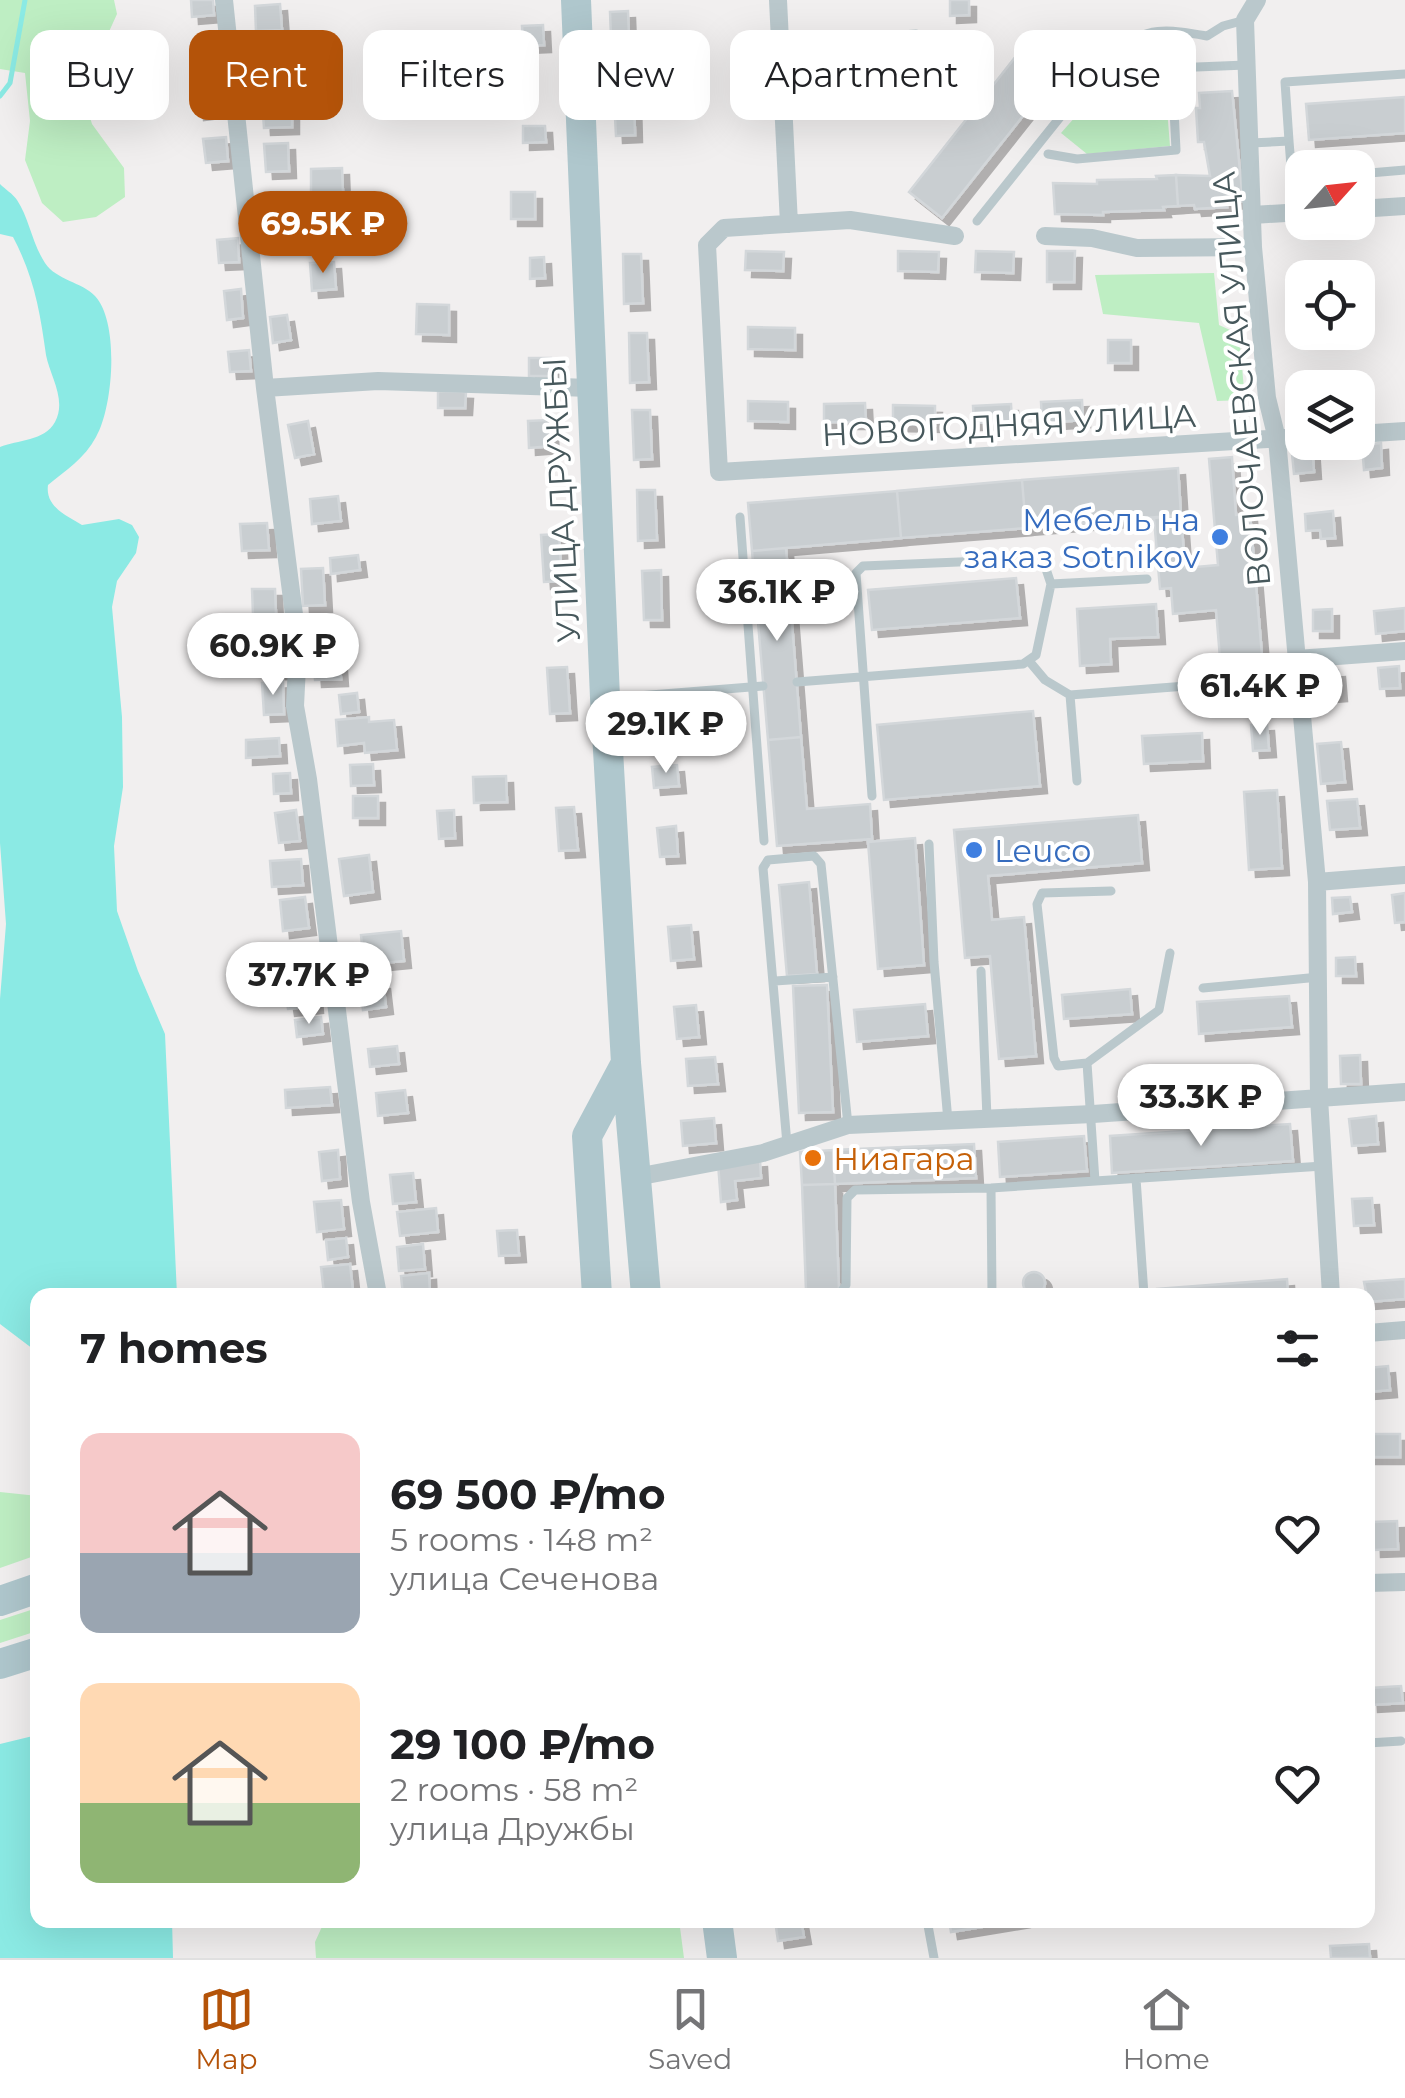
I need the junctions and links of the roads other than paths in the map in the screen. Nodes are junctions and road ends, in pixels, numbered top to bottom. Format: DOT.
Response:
graph roads {
  1 [pos="224,0"];
  2 [pos="576,0"];
  3 [pos="778,0"];
  4 [pos="1257,0"];
  5 [pos="1244,20"];
  6 [pos="779,30"];
  7 [pos="1196,34"];
  8 [pos="1246,65"];
  9 [pos="1196,67"];
  10 [pos="1405,74"];
  11 [pos="784,120"];
  12 [pos="1058,120"];
  13 [pos="1175,120"];
  14 [pos="1289,141"];
  15 [pos="1250,144"];
  16 [pos="1290,150"];
  17 [pos="1048,154"];
  18 [pos="1405,170"];
  19 [pos="1375,173"];
  20 [pos="1405,206"];
  21 [pos="1375,208"];
  22 [pos="1285,213"];
  23 [pos="1253,216"];
  24 [pos="977,221"];
  25 [pos="789,224"];
  26 [pos="955,236"];
  27 [pos="1045,236"];
  28 [pos="1254,247"];
  29 [pos="266,388"];
  30 [pos="590,388"];
  31 [pos="1405,432"];
  32 [pos="1375,433"];
  33 [pos="1277,438"];
  34 [pos="1285,438"];
  35 [pos="740,517"];
  36 [pos="1146,579"];
  37 [pos="1050,584"];
  38 [pos="1405,651"];
  39 [pos="1297,659"];
  40 [pos="1029,661"];
  41 [pos="863,676"];
  42 [pos="797,682"];
  43 [pos="1212,684"];
  44 [pos="764,686"];
  45 [pos="751,687"];
  46 [pos="1070,695"];
  47 [pos="605,698"];
  48 [pos="1077,781"];
  49 [pos="872,796"];
  50 [pos="764,841"];
  51 [pos="929,844"];
  52 [pos="1405,875"];
  53 [pos="1317,882"];
  54 [pos="1111,891"];
  55 [pos="1170,953"];
  56 [pos="981,971"];
  57 [pos="833,977"];
  58 [pos="1319,977"];
  59 [pos="776,981"];
  60 [pos="1203,988"];
  61 [pos="626,1063"];
  62 [pos="1087,1063"];
  63 [pos="1405,1092"];
  64 [pos="1319,1098"];
  65 [pos="1093,1114"];
  66 [pos="987,1119"];
  67 [pos="948,1120"];
  68 [pos="848,1125"];
  69 [pos="788,1144"];
  70 [pos="1323,1166"];
  71 [pos="636,1177"];
  72 [pos="1136,1178"];
  73 [pos="1095,1181"];
  74 [pos="991,1188"];
  75 [pos="377,1288"];
  76 [pos="597,1288"];
  77 [pos="645,1288"];
  78 [pos="844,1288"];
  79 [pos="992,1288"];
  80 [pos="1144,1288"];
  81 [pos="1331,1288"];
  82 [pos="1405,1330"];
  83 [pos="1375,1332"];
  84 [pos="1405,1582"];
  85 [pos="1375,1584"];
  86 [pos="30,1591"];
  87 [pos="0,1601"];
  88 [pos="30,1655"];
  89 [pos="0,1664"];
  90 [pos="1401,1741"];
  91 [pos="1375,1743"];
  92 [pos="718,1928"];
  93 [pos="928,1928"];
  94 [pos="722,1958"];
  95 [pos="934,1958"];
  1 -- 29 [label="street"];
  2 -- 30 [label="main road, УЛИЦА ДРУЖБЫ"];
  3 -- 6 [label="street"];
  4 -- 5 [label="street"];
  5 -- 7 [label="lane"];
  5 -- 8 [label="street, ВОЛОЧАЕВСКАЯ УЛИЦА"];
  8 -- 9 [label="lane"];
  8 -- 15 [label="street, ВОЛОЧАЕВСКАЯ УЛИЦА"];
  10 -- 14 [label="lane"];
  11 -- 25 [label="street"];
  12 -- 24 [label="lane"];
  13 -- 17 [label="lane"];
  14 -- 15 [label="lane"];
  14 -- 16 [label="lane"];
  15 -- 23 [label="street, ВОЛОЧАЕВСКАЯ УЛИЦА"];
  18 -- 19 [label="lane"];
  20 -- 21 [label="street"];
  22 -- 23 [label="street"];
  23 -- 28 [label="street, ВОЛОЧАЕВСКАЯ УЛИЦА"];
  25 -- 26 [label="street"];
  25 -- 33 [label="street, НОВОГОДНЯЯ УЛИЦА"];
  27 -- 28 [label="street"];
  28 -- 33 [label="street, ВОЛОЧАЕВСКАЯ УЛИЦА"];
  29 -- 30 [label="street"];
  29 -- 75 [label="street"];
  30 -- 47 [label="main road, УЛИЦА ДРУЖБЫ"];
  31 -- 32 [label="street"];
  33 -- 34 [label="street, НОВОГОДНЯЯ УЛИЦА"];
  33 -- 39 [label="street, ВОЛОЧАЕВСКАЯ УЛИЦА"];
  35 -- 45 [label="lane"];
  36 -- 37 [label="lane"];
  37 -- 40 [label="lane"];
  37 -- 41 [label="lane"];
  38 -- 39 [label="street"];
  39 -- 53 [label="street, ВОЛОЧАЕВСКАЯ УЛИЦА"];
  40 -- 41 [label="lane"];
  40 -- 46 [label="lane"];
  41 -- 42 [label="lane"];
  41 -- 49 [label="lane"];
  43 -- 46 [label="lane"];
  44 -- 45 [label="lane"];
  45 -- 47 [label="lane"];
  45 -- 50 [label="lane"];
  46 -- 48 [label="lane"];
  47 -- 61 [label="main road, УЛИЦА ДРУЖБЫ"];
  51 -- 67 [label="lane"];
  52 -- 53 [label="street"];
  53 -- 58 [label="street, ВОЛОЧАЕВСКАЯ УЛИЦА"];
  54 -- 62 [label="lane"];
  55 -- 62 [label="lane"];
  56 -- 66 [label="lane"];
  57 -- 59 [label="lane"];
  57 -- 59 [label="lane"];
  57 -- 68 [label="lane"];
  58 -- 60 [label="lane"];
  58 -- 64 [label="street, ВОЛОЧАЕВСКАЯ УЛИЦА"];
  59 -- 69 [label="lane"];
  61 -- 71 [label="main road, УЛИЦА ДРУЖБЫ"];
  61 -- 76 [label="main road"];
  62 -- 65 [label="lane"];
  63 -- 64 [label="street"];
  64 -- 65 [label="street"];
  64 -- 70 [label="street, ВОЛОЧАЕВСКАЯ УЛИЦА"];
  65 -- 66 [label="street"];
  65 -- 73 [label="lane"];
  66 -- 67 [label="street"];
  67 -- 68 [label="street"];
  68 -- 69 [label="street"];
  69 -- 71 [label="street"];
  70 -- 72 [label="lane"];
  70 -- 81 [label="street, ВОЛОЧАЕВСКАЯ УЛИЦА"];
  71 -- 77 [label="main road, УЛИЦА ДРУЖБЫ"];
  72 -- 73 [label="lane"];
  72 -- 80 [label="lane"];
  73 -- 74 [label="lane"];
  74 -- 78 [label="lane"];
  74 -- 79 [label="lane"];
  82 -- 83 [label="street"];
  84 -- 85 [label="street"];
  86 -- 87 [label="main road"];
  88 -- 89 [label="main road"];
  90 -- 91 [label="lane"];
  92 -- 94 [label="main road"];
  93 -- 95 [label="lane"];
}
